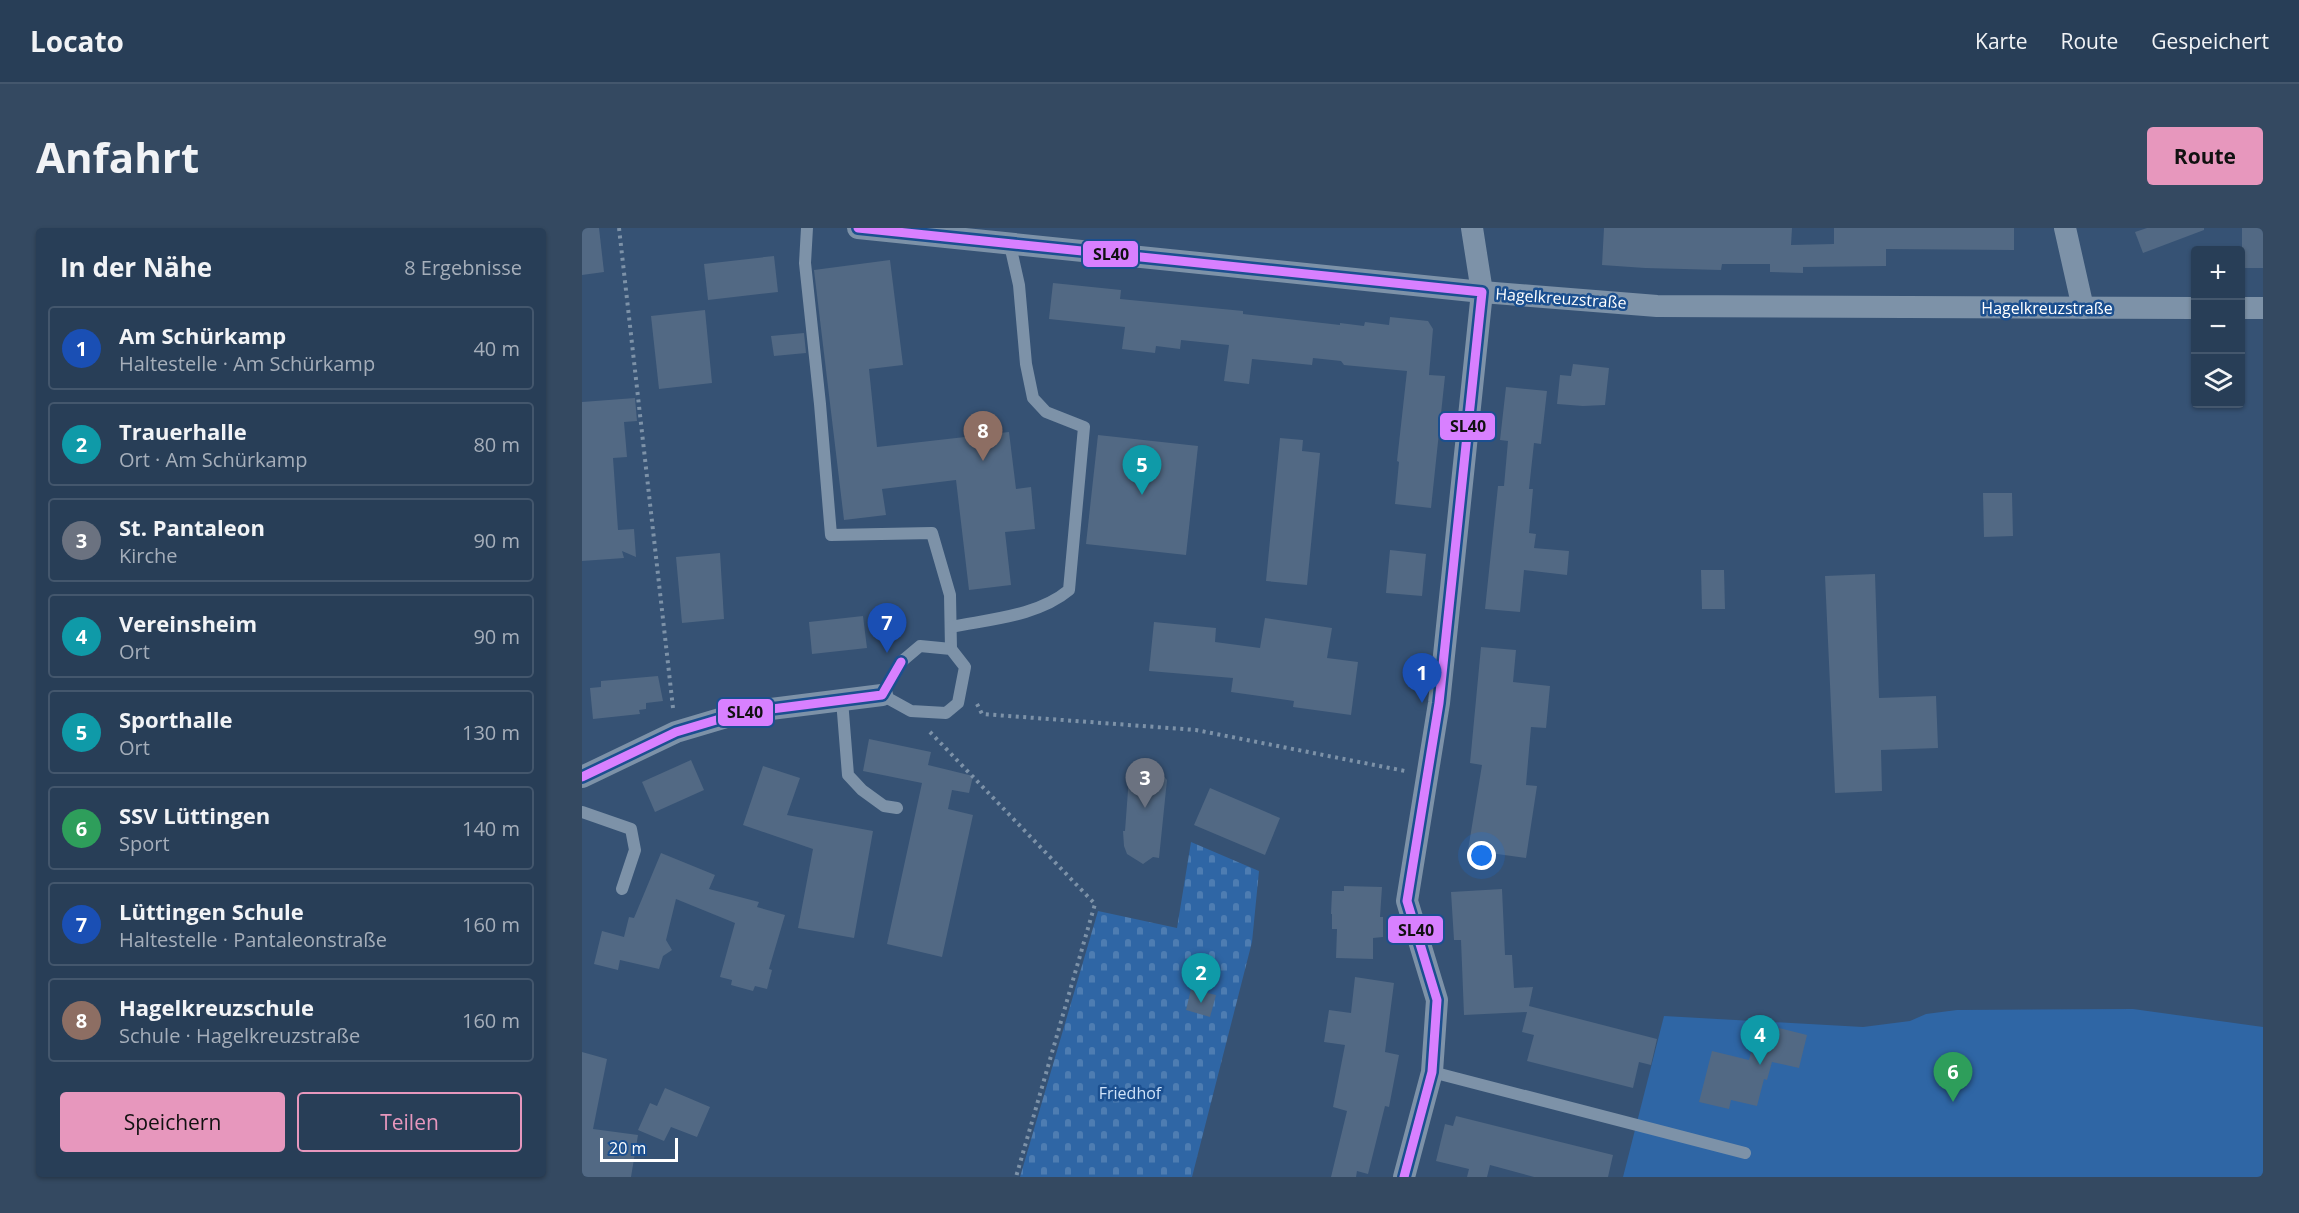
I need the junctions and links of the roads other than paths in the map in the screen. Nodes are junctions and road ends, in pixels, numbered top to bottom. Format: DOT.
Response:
graph roads {
  1 [pos="807,228"];
  2 [pos="858,228"];
  3 [pos="1472,228"];
  4 [pos="2065,228"];
  5 [pos="1010,245"];
  6 [pos="1482,292"];
  7 [pos="2083,308"];
  8 [pos="2191,308"];
  9 [pos="2245,308"];
  10 [pos="2263,308"];
  11 [pos="951,627"];
  12 [pos="951,649"];
  13 [pos="882,695"];
  14 [pos="842,700"];
  15 [pos="582,777"];
  16 [pos="897,808"];
  17 [pos="582,812"];
  18 [pos="622,888"];
  19 [pos="1432,1072"];
  20 [pos="1745,1153"];
  21 [pos="1404,1177"];
  1 -- 11 [label="lane"];
  2 -- 5 [label="street, Hagelkreuzstraße"];
  3 -- 6 [label="street"];
  4 -- 7 [label="street"];
  5 -- 6 [label="street, Hagelkreuzstraße"];
  5 -- 11 [label="lane"];
  6 -- 7 [label="street, Hagelkreuzstraße"];
  6 -- 19 [label="street"];
  7 -- 8 [label="street, Hagelkreuzstraße"];
  9 -- 10 [label="street"];
  11 -- 12 [label="lane"];
  12 -- 13 [label="lane"];
  12 -- 13 [label="lane"];
  13 -- 14 [label="street"];
  14 -- 15 [label="street"];
  14 -- 16 [label="lane"];
  17 -- 18 [label="lane"];
  19 -- 20 [label="lane"];
  19 -- 21 [label="street"];
}
